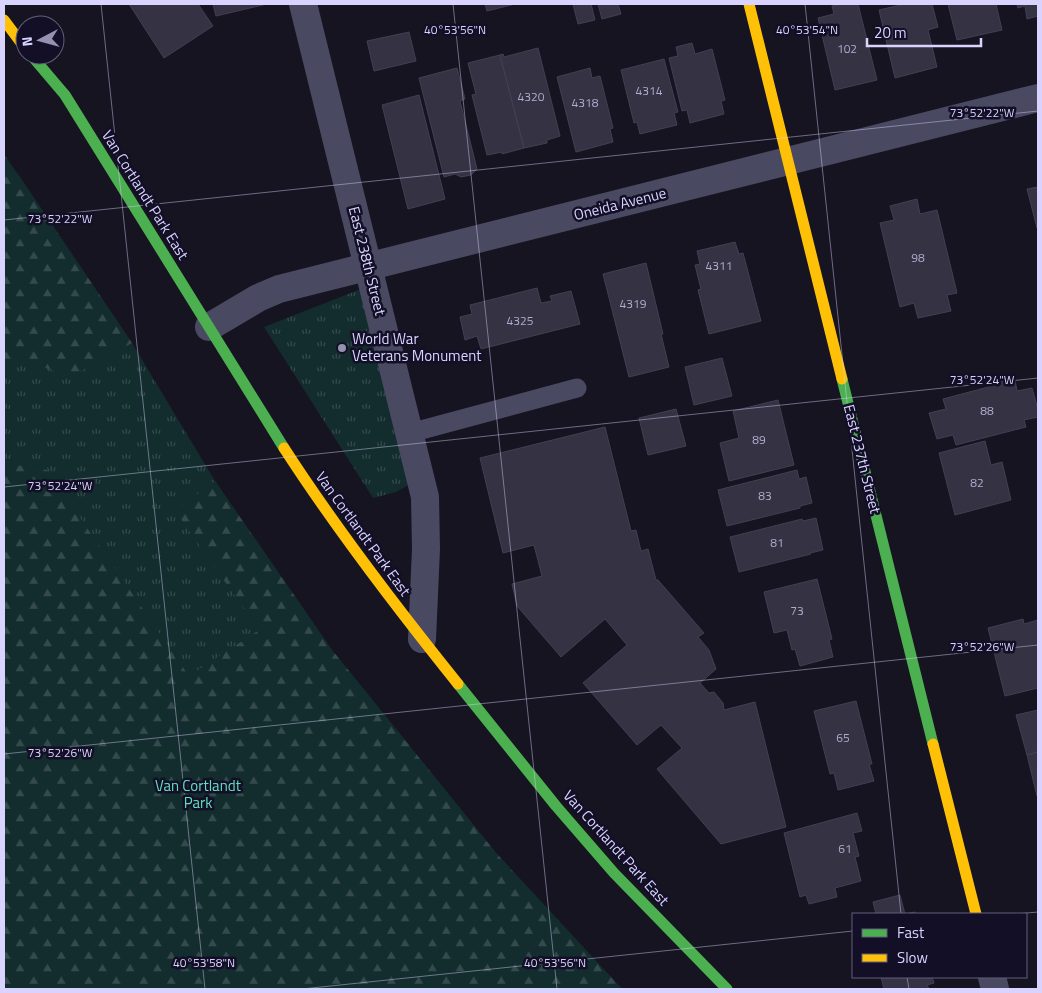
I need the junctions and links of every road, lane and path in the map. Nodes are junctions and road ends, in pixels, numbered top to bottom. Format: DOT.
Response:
graph roads {
  1 [pos="302,4"];
  2 [pos="749,4"];
  3 [pos="4,20"];
  4 [pos="15,35"];
  5 [pos="40,65"];
  6 [pos="1038,98"];
  7 [pos="787,162"];
  8 [pos="368,267"];
  9 [pos="209,327"];
  10 [pos="577,388"];
  11 [pos="410,433"];
  12 [pos="422,639"];
  13 [pos="976,913"];
  14 [pos="727,989"];
  1 -- 8 [label="street, East 238th Street"];
  2 -- 7 [label="street, East 237th Street"];
  3 -- 4 [label="street"];
  5 -- 9 [label="street, Van Cortlandt Park East"];
  6 -- 7 [label="street, Oneida Avenue"];
  7 -- 8 [label="street, Oneida Avenue"];
  7 -- 13 [label="street, East 237th Street"];
  8 -- 9 [label="street, Oneida Avenue"];
  8 -- 11 [label="street, East 238th Street"];
  9 -- 12 [label="street, Van Cortlandt Park East"];
  10 -- 11 [label="lane"];
  11 -- 12 [label="street, East 238th Street"];
  12 -- 14 [label="street, Van Cortlandt Park East"];
}
